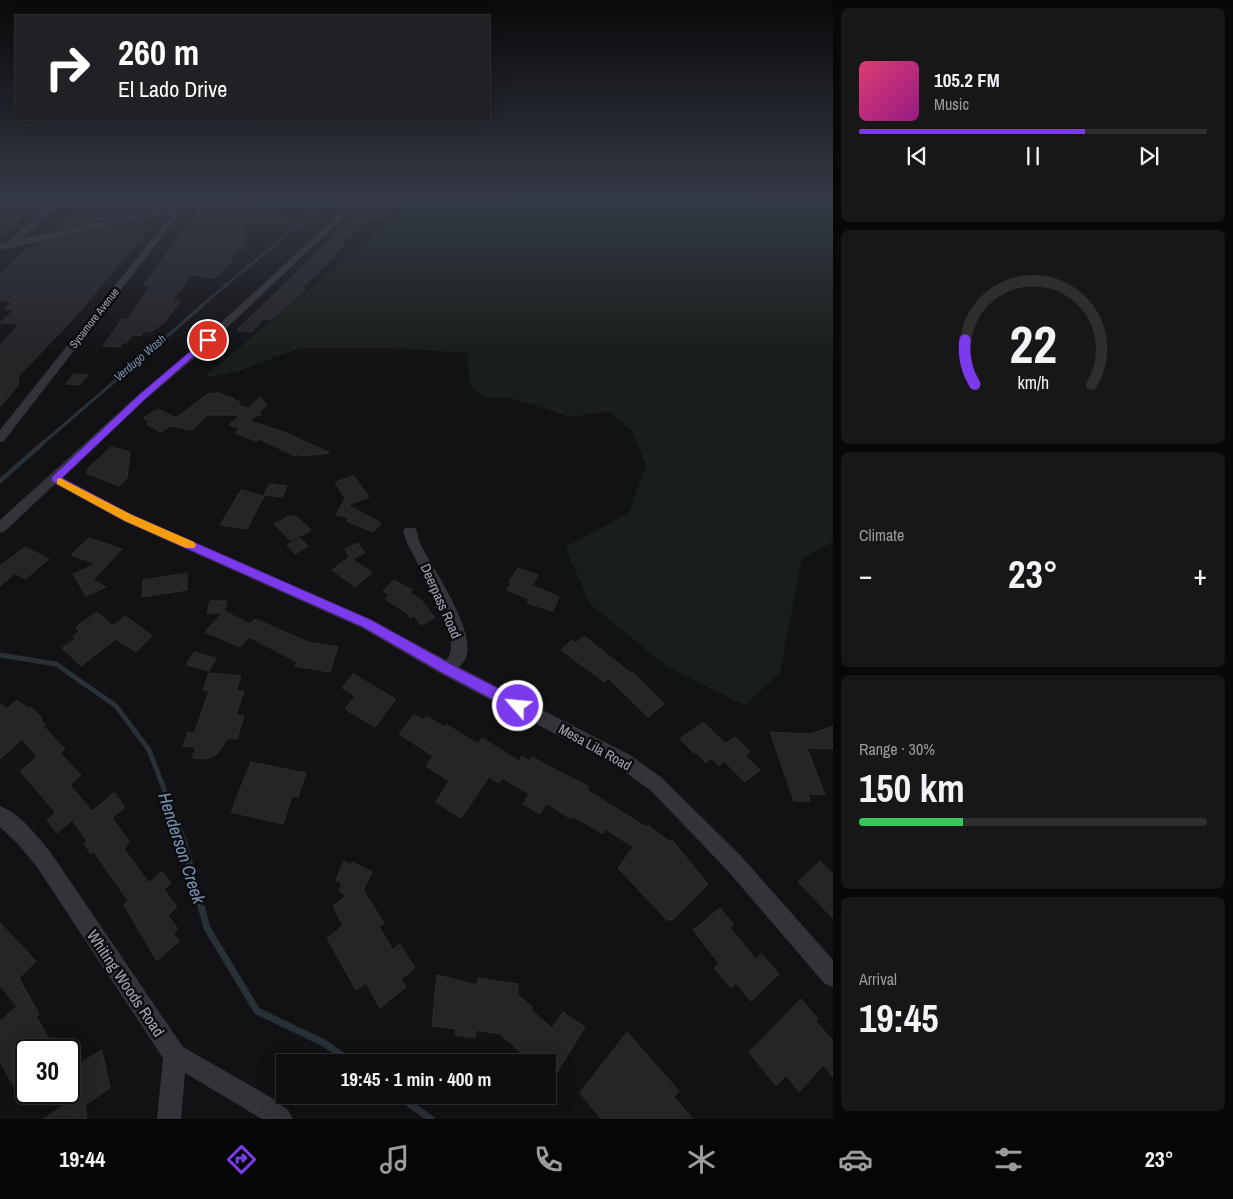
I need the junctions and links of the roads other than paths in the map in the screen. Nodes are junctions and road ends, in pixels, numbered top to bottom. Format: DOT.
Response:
graph roads {
  1 [pos="147,251"];
  2 [pos="304,251"];
  3 [pos="0,438"];
  4 [pos="55,479"];
  5 [pos="0,528"];
  6 [pos="410,531"];
  7 [pos="447,669"];
  8 [pos="0,815"];
  9 [pos="833,976"];
  10 [pos="175,1055"];
  11 [pos="169,1119"];
  12 [pos="281,1119"];
  1 -- 3 [label="street, Sycamore Avenue"];
  2 -- 4 [label="street"];
  4 -- 5 [label="street"];
  4 -- 7 [label="street, Mesa Lila Road"];
  6 -- 7 [label="street, Deerpass Road"];
  7 -- 9 [label="street, Mesa Lila Road"];
  8 -- 10 [label="street, Whiting Woods Road"];
  10 -- 11 [label="street"];
  10 -- 12 [label="street, Whiting Woods Road"];
}
